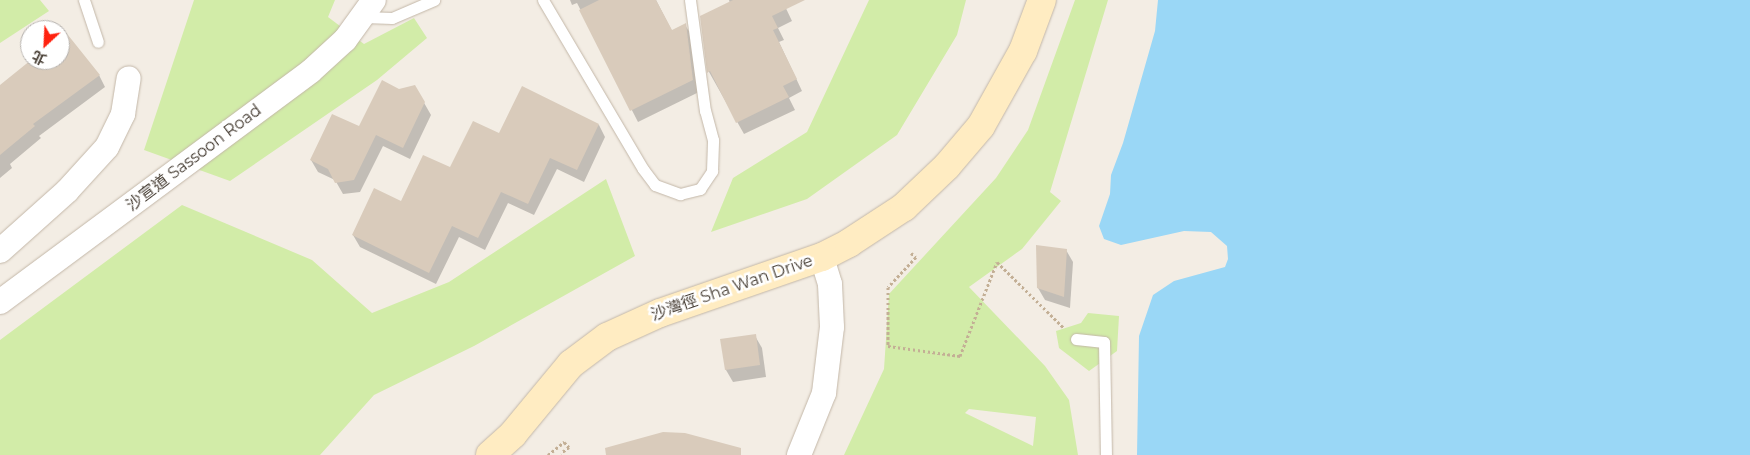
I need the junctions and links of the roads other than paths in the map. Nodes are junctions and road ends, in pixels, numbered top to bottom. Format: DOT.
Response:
graph roads {
  1 [pos="84,0"];
  2 [pos="434,0"];
  3 [pos="543,0"];
  4 [pos="690,0"];
  5 [pos="1042,0"];
  6 [pos="369,9"];
  7 [pos="98,42"];
  8 [pos="129,78"];
  9 [pos="0,251"];
  10 [pos="822,257"];
  11 [pos="0,302"];
  12 [pos="1076,339"];
  13 [pos="495,454"];
  14 [pos="799,455"];
  15 [pos="1106,455"];
  1 -- 7 [label="lane"];
  2 -- 6 [label="lane"];
  3 -- 4 [label="lane"];
  5 -- 10 [label="street"];
  6 -- 11 [label="street, 沙宣道 Sassoon Road"];
  8 -- 9 [label="street"];
  10 -- 13 [label="street, 沙灣徑 Sha Wan Drive"];
  10 -- 14 [label="street, 沙灣徑 Sha Wan Drive"];
  12 -- 15 [label="lane"];
}
